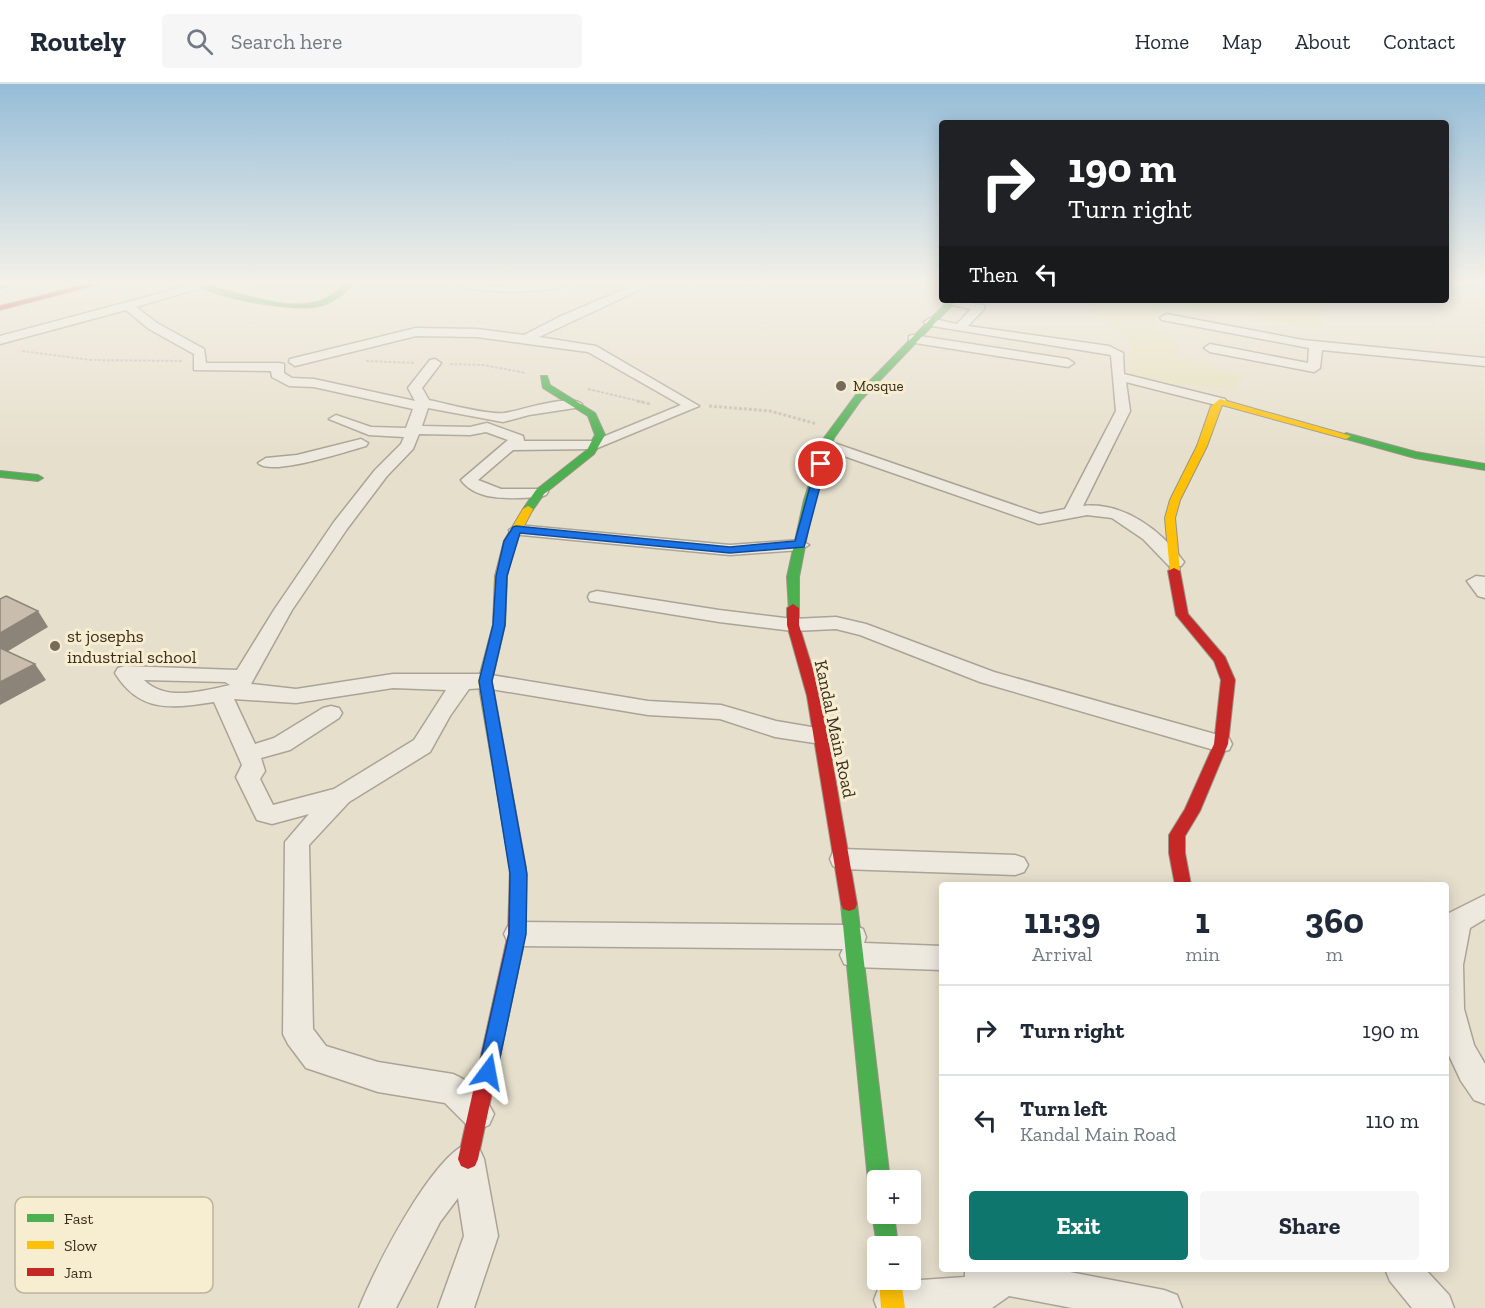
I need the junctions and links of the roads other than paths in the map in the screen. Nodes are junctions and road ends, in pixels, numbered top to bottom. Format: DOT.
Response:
graph roads {
  1 [pos="175,338"];
  2 [pos="391,338"];
  3 [pos="516,338"];
  4 [pos="1033,338"];
  5 [pos="1278,338"];
  6 [pos="525,339"];
  7 [pos="913,339"];
  8 [pos="1316,345"];
  9 [pos="1210,348"];
  10 [pos="295,362"];
  11 [pos="435,363"];
  12 [pos="1068,363"];
  13 [pos="1485,363"];
  14 [pos="1118,376"];
  15 [pos="544,378"];
  16 [pos="1220,402"];
  17 [pos="575,404"];
  18 [pos="421,405"];
  19 [pos="336,419"];
  20 [pos="410,436"];
  21 [pos="335,440"];
  22 [pos="360,443"];
  23 [pos="595,445"];
  24 [pos="826,445"];
  25 [pos="510,446"];
  26 [pos="266,463"];
  27 [pos="1485,467"];
  28 [pos="0,474"];
  29 [pos="38,478"];
  30 [pos="540,492"];
  31 [pos="1072,512"];
  32 [pos="516,530"];
  33 [pos="800,544"];
  34 [pos="1174,562"];
  35 [pos="1485,582"];
  36 [pos="1485,592"];
  37 [pos="597,597"];
  38 [pos="793,625"];
  39 [pos="474,682"];
  40 [pos="234,689"];
  41 [pos="331,713"];
  42 [pos="821,736"];
  43 [pos="1221,744"];
  44 [pos="248,754"];
  45 [pos="341,796"];
  46 [pos="842,859"];
  47 [pos="1015,866"];
  48 [pos="1182,882"];
  49 [pos="1485,906"];
  50 [pos="517,934"];
  51 [pos="853,946"];
  52 [pos="1449,953"];
  53 [pos="939,958"];
  54 [pos="1449,1012"];
  55 [pos="1485,1089"];
  56 [pos="478,1113"];
  57 [pos="468,1159"];
  58 [pos="878,1170"];
  59 [pos="1405,1272"];
  60 [pos="984,1281"];
  61 [pos="892,1296"];
  62 [pos="376,1308"];
  63 [pos="456,1308"];
  64 [pos="1164,1308"];
  65 [pos="1436,1308"];
  1 -- 18 [label="street"];
  2 -- 10 [label="street"];
  3 -- 6 [label="street"];
  4 -- 14 [label="street"];
  5 -- 8 [label="street"];
  6 -- 23 [label="street"];
  7 -- 12 [label="street"];
  7 -- 24 [label="main road, Kandal Main Road"];
  8 -- 9 [label="street"];
  8 -- 13 [label="street"];
  11 -- 18 [label="street"];
  14 -- 16 [label="street"];
  14 -- 31 [label="street"];
  15 -- 17 [label="main road"];
  16 -- 27 [label="main road"];
  16 -- 34 [label="main road"];
  17 -- 18 [label="street"];
  17 -- 23 [label="main road"];
  18 -- 20 [label="street"];
  19 -- 20 [label="street"];
  20 -- 22 [label="street"];
  20 -- 25 [label="street"];
  20 -- 40 [label="street"];
  21 -- 22 [label="street"];
  22 -- 26 [label="street"];
  23 -- 25 [label="street"];
  23 -- 30 [label="main road"];
  24 -- 31 [label="street"];
  24 -- 33 [label="main road, Kandal Main Road"];
  25 -- 30 [label="street"];
  28 -- 29 [label="main road"];
  30 -- 32 [label="main road"];
  31 -- 34 [label="street"];
  32 -- 33 [label="street"];
  32 -- 39 [label="main road"];
  33 -- 38 [label="main road, Kandal Main Road"];
  34 -- 43 [label="main road"];
  35 -- 36 [label="street"];
  37 -- 38 [label="street"];
  38 -- 42 [label="main road, Kandal Main Road"];
  38 -- 43 [label="street"];
  39 -- 40 [label="street"];
  39 -- 42 [label="street"];
  39 -- 45 [label="street"];
  39 -- 50 [label="main road"];
  40 -- 44 [label="street"];
  41 -- 44 [label="street"];
  42 -- 46 [label="main road, Kandal Main Road"];
  43 -- 48 [label="main road"];
  44 -- 45 [label="street"];
  45 -- 56 [label="street"];
  46 -- 47 [label="street"];
  46 -- 51 [label="main road, Kandal Main Road"];
  49 -- 52 [label="street"];
  50 -- 51 [label="street"];
  50 -- 56 [label="main road"];
  51 -- 53 [label="street"];
  51 -- 58 [label="main road, Kandal Main Road"];
  54 -- 55 [label="street"];
  56 -- 57 [label="main road"];
  57 -- 62 [label="street"];
  57 -- 63 [label="street"];
  59 -- 65 [label="street"];
  60 -- 61 [label="street"];
  60 -- 64 [label="street"];
}
